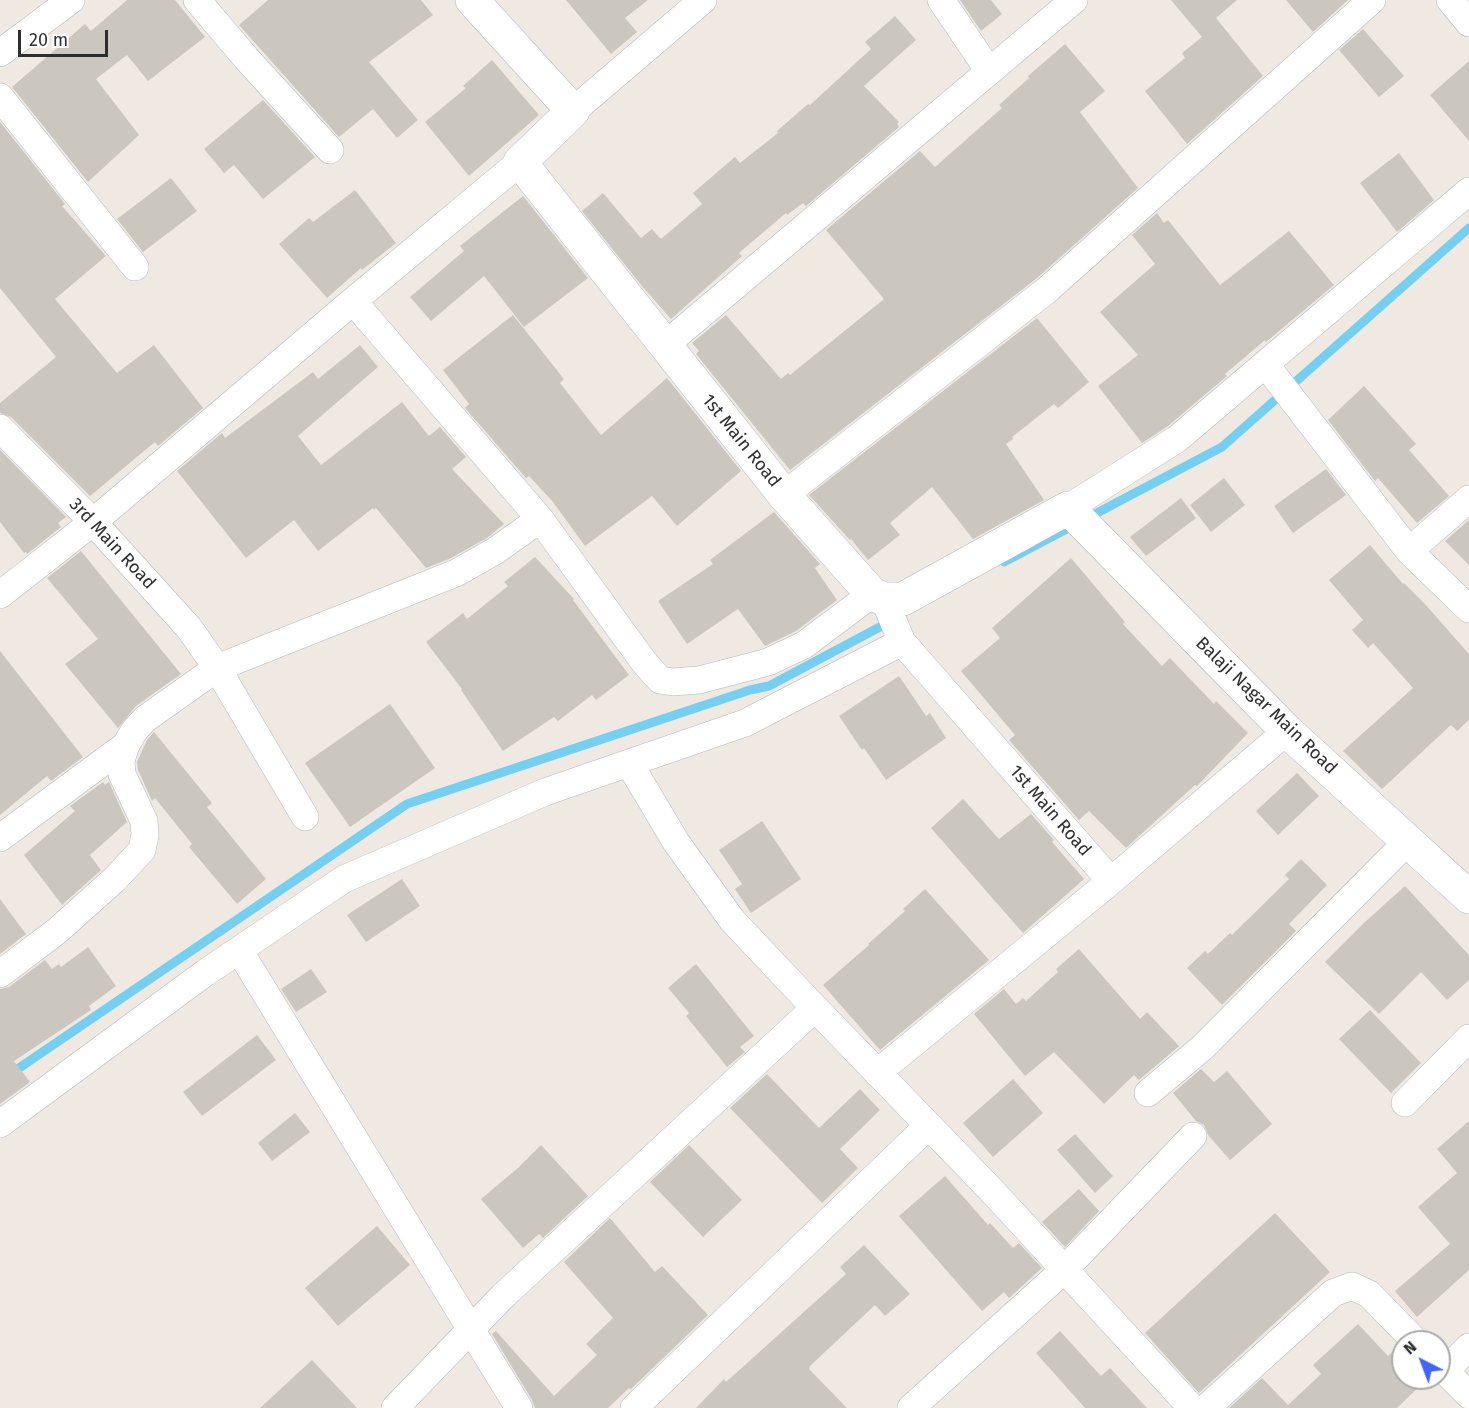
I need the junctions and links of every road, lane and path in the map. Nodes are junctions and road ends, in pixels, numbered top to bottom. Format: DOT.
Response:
graph roads {
  1 [pos="71,0"];
  2 [pos="197,0"];
  3 [pos="472,0"];
  4 [pos="703,0"];
  5 [pos="940,0"];
  6 [pos="1074,0"];
  7 [pos="1372,0"];
  8 [pos="1450,0"];
  9 [pos="1469,23"];
  10 [pos="0,53"];
  11 [pos="988,71"];
  12 [pos="0,97"];
  13 [pos="573,111"];
  14 [pos="330,150"];
  15 [pos="520,162"];
  16 [pos="1469,191"];
  17 [pos="135,267"];
  18 [pos="353,301"];
  19 [pos="665,345"];
  20 [pos="1270,370"];
  21 [pos="0,428"];
  22 [pos="784,495"];
  23 [pos="1469,499"];
  24 [pos="1070,510"];
  25 [pos="540,519"];
  26 [pos="93,522"];
  27 [pos="1410,551"];
  28 [pos="0,595"];
  29 [pos="1469,609"];
  30 [pos="889,616"];
  31 [pos="217,668"];
  32 [pos="1287,731"];
  33 [pos="126,745"];
  34 [pos="629,763"];
  35 [pos="305,817"];
  36 [pos="0,838"];
  37 [pos="1409,840"];
  38 [pos="1111,881"];
  39 [pos="1469,897"];
  40 [pos="239,950"];
  41 [pos="0,974"];
  42 [pos="815,1008"];
  43 [pos="1469,1038"];
  44 [pos="877,1073"];
  45 [pos="1148,1094"];
  46 [pos="1405,1103"];
  47 [pos="0,1124"];
  48 [pos="928,1126"];
  49 [pos="1193,1136"];
  50 [pos="1064,1270"];
  51 [pos="1404,1330"];
  52 [pos="470,1331"];
  53 [pos="1469,1347"];
  54 [pos="1451,1361"];
  55 [pos="1451,1377"];
  56 [pos="1469,1395"];
  57 [pos="395,1408"];
  58 [pos="519,1408"];
  59 [pos="634,1408"];
  60 [pos="911,1408"];
  61 [pos="1192,1408"];
  62 [pos="1206,1408"];
  1 -- 10 [label="street"];
  2 -- 14 [label="street"];
  3 -- 13 [label="main road"];
  4 -- 13 [label="street"];
  5 -- 11 [label="street"];
  6 -- 11 [label="street"];
  7 -- 22 [label="street"];
  8 -- 9 [label="street"];
  11 -- 19 [label="street"];
  12 -- 17 [label="street"];
  13 -- 15 [label="main road"];
  15 -- 18 [label="street"];
  15 -- 19 [label="main road, 1st Main Road"];
  16 -- 20 [label="street"];
  18 -- 25 [label="street"];
  18 -- 26 [label="street"];
  19 -- 22 [label="main road, 1st Main Road"];
  20 -- 24 [label="street"];
  20 -- 27 [label="street"];
  21 -- 26 [label="street, 3rd Main Road"];
  22 -- 30 [label="main road, 1st Main Road"];
  23 -- 27 [label="street"];
  24 -- 30 [label="main road"];
  24 -- 32 [label="main road, Balaji Nagar Main Road"];
  25 -- 30 [label="street"];
  25 -- 31 [label="street"];
  26 -- 28 [label="street"];
  26 -- 31 [label="street, 3rd Main Road"];
  27 -- 29 [label="street"];
  30 -- 34 [label="street"];
  30 -- 38 [label="street, 1st Main Road"];
  31 -- 33 [label="street"];
  31 -- 35 [label="street, 3rd Main Road"];
  32 -- 37 [label="main road, Balaji Nagar Main Road"];
  32 -- 38 [label="street"];
  33 -- 36 [label="street"];
  33 -- 41 [label="street"];
  34 -- 40 [label="street"];
  34 -- 42 [label="street"];
  37 -- 39 [label="main road, Balaji Nagar Main Road"];
  37 -- 45 [label="street"];
  38 -- 44 [label="street"];
  40 -- 47 [label="street"];
  40 -- 52 [label="street"];
  42 -- 44 [label="street"];
  42 -- 52 [label="street"];
  43 -- 46 [label="street"];
  44 -- 48 [label="street"];
  48 -- 50 [label="street"];
  48 -- 59 [label="street"];
  49 -- 50 [label="street"];
  50 -- 60 [label="street"];
  50 -- 61 [label="street"];
  51 -- 62 [label="street"];
  52 -- 57 [label="street"];
  52 -- 58 [label="street"];
  53 -- 54 [label="street"];
  55 -- 56 [label="street"];
}
